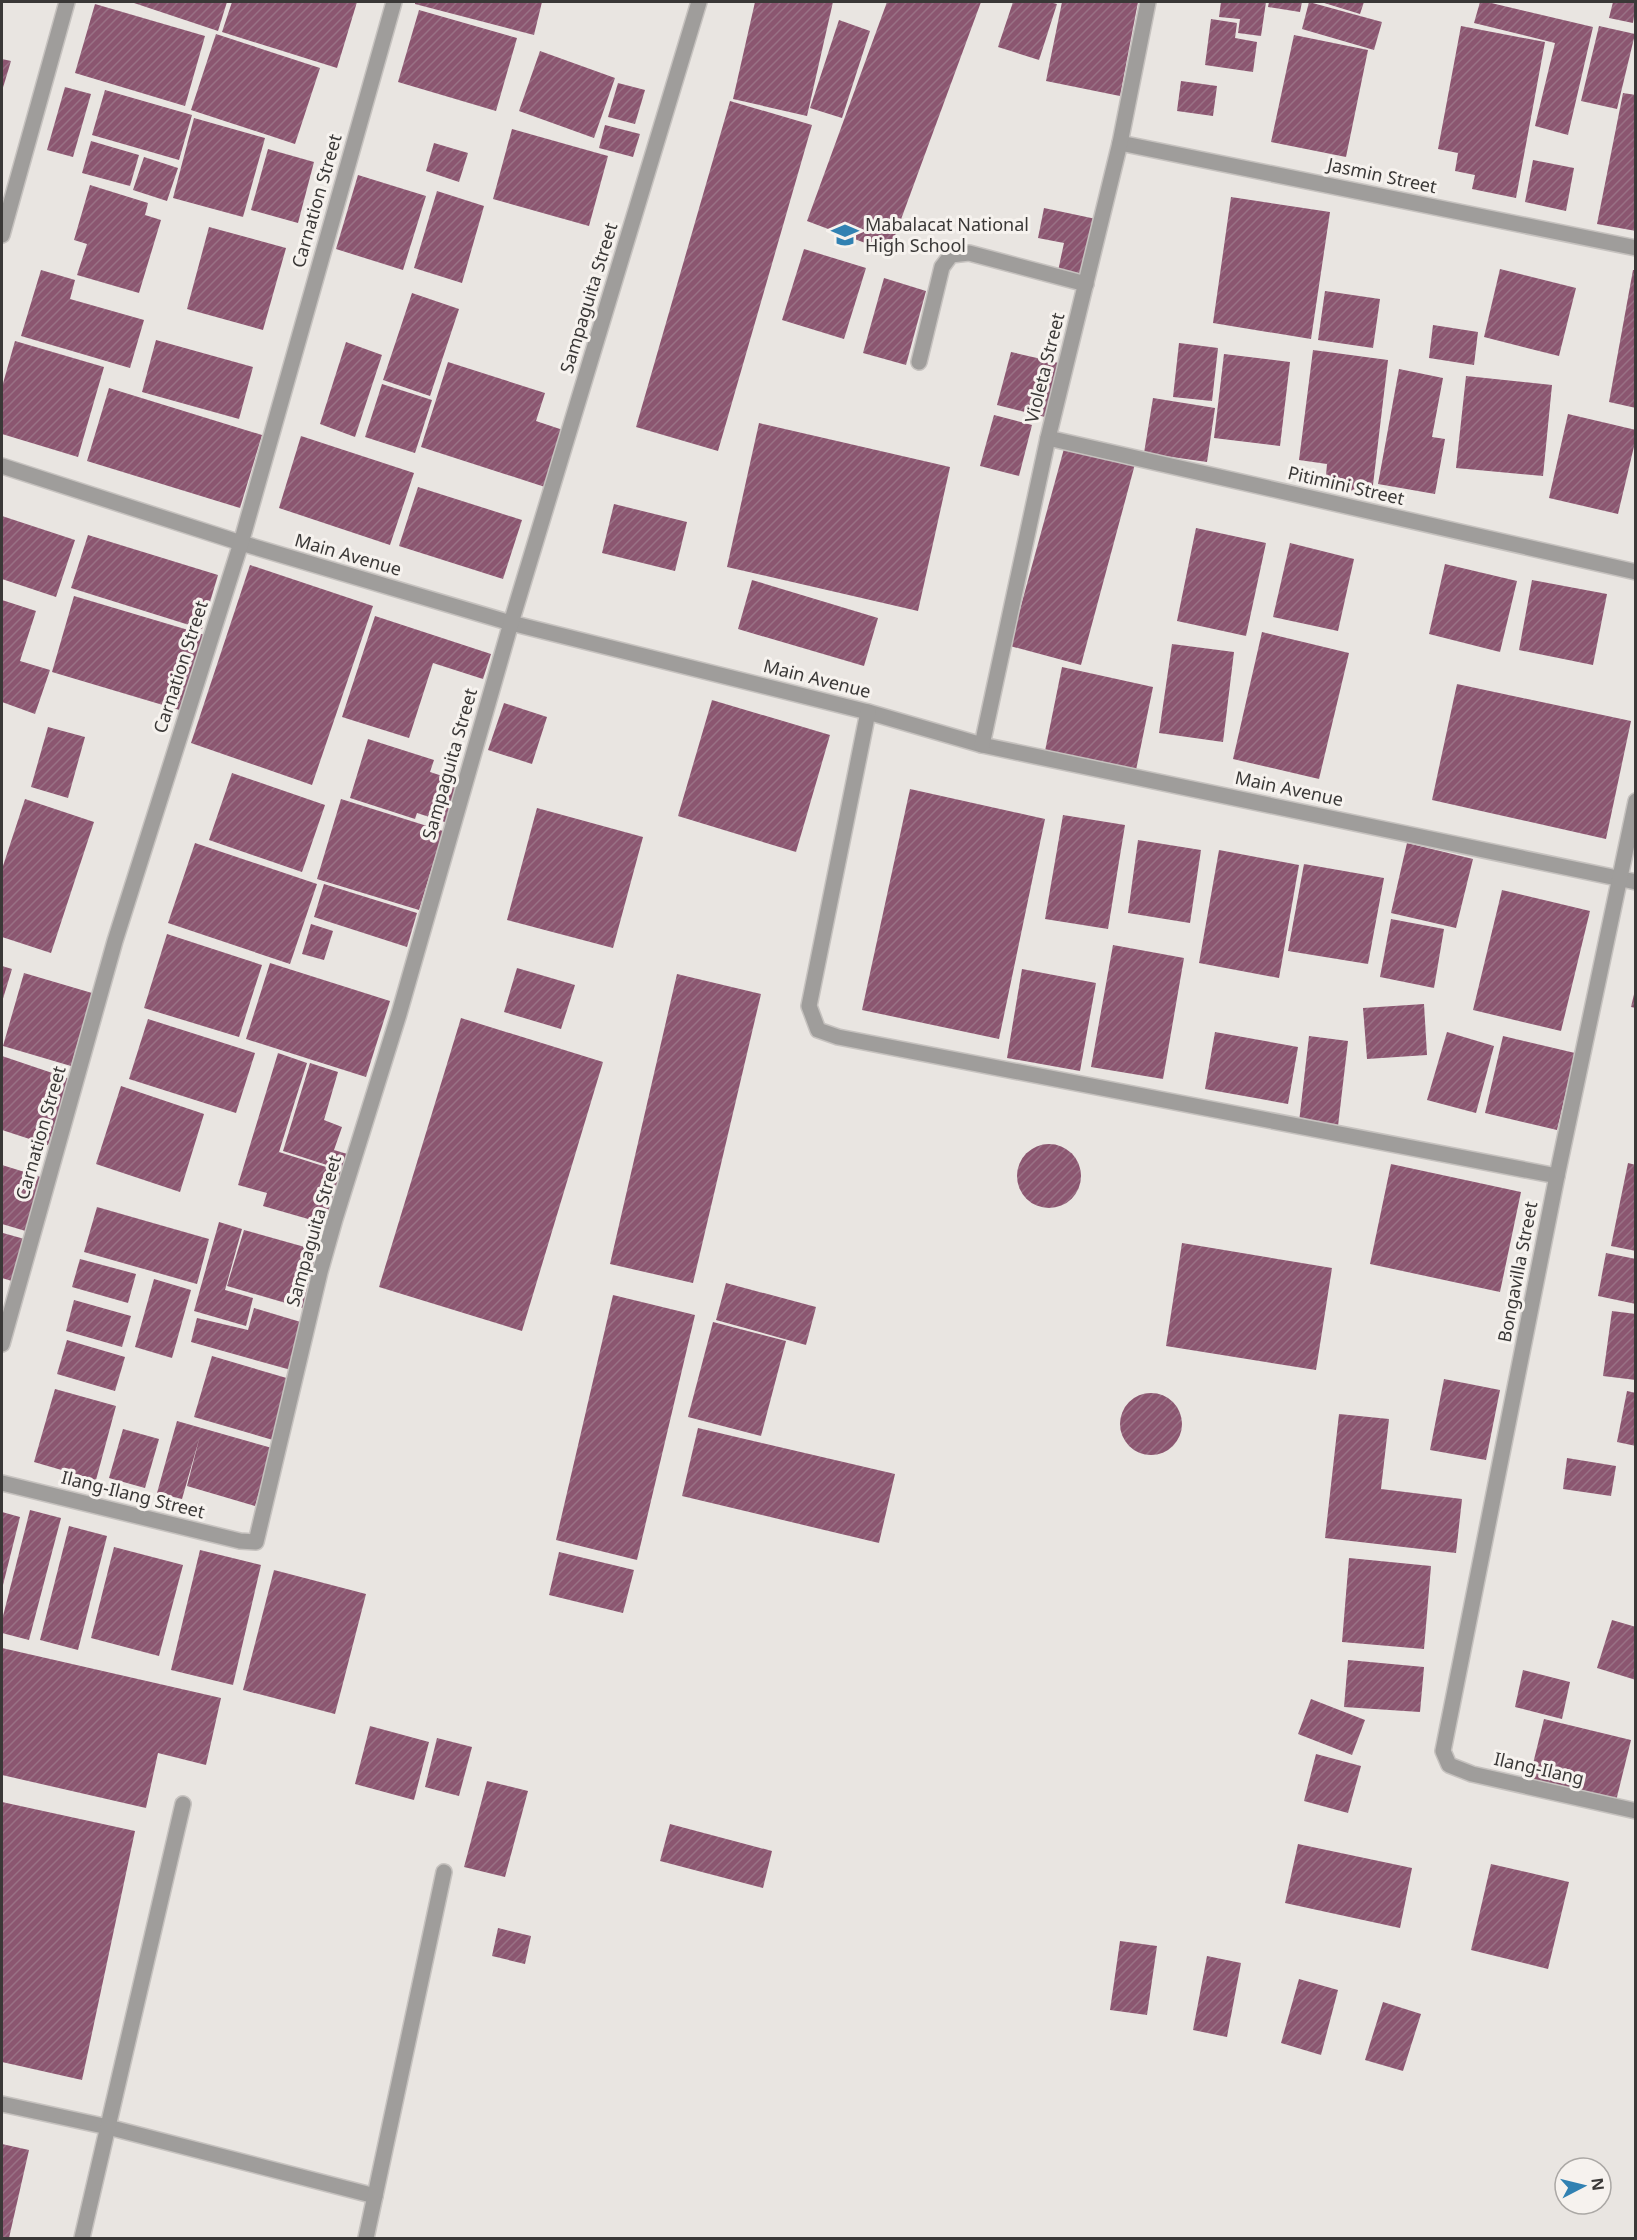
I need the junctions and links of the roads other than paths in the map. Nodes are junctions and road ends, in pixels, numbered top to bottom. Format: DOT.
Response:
graph roads {
  1 [pos="67,2"];
  2 [pos="394,2"];
  3 [pos="699,2"];
  4 [pos="1149,2"];
  5 [pos="1120,143"];
  6 [pos="2,235"];
  7 [pos="1635,248"];
  8 [pos="1086,284"];
  9 [pos="919,362"];
  10 [pos="1048,438"];
  11 [pos="2,466"];
  12 [pos="241,543"];
  13 [pos="1635,572"];
  14 [pos="511,623"];
  15 [pos="868,712"];
  16 [pos="981,745"];
  17 [pos="1635,801"];
  18 [pos="1618,878"];
  19 [pos="1635,882"];
  20 [pos="1557,1176"];
  21 [pos="2,1344"];
  22 [pos="2,1483"];
  23 [pos="256,1542"];
  24 [pos="1443,1751"];
  25 [pos="183,1804"];
  26 [pos="1635,1811"];
  27 [pos="444,1872"];
  28 [pos="2,2104"];
  29 [pos="108,2127"];
  30 [pos="375,2196"];
  31 [pos="82,2238"];
  32 [pos="366,2238"];
  1 -- 6 [label="street"];
  2 -- 12 [label="street, Carnation Street"];
  3 -- 14 [label="street, Sampaguita Street"];
  4 -- 5 [label="street, Violeta Street"];
  5 -- 7 [label="street, Jasmin Street"];
  5 -- 8 [label="street, Violeta Street"];
  8 -- 9 [label="street"];
  8 -- 10 [label="street, Violeta Street"];
  10 -- 13 [label="street, Pitimini Street"];
  10 -- 16 [label="street, Violeta Street"];
  11 -- 12 [label="street, Main Avenue"];
  12 -- 14 [label="street, Main Avenue"];
  12 -- 21 [label="street, Carnation Street"];
  14 -- 15 [label="street, Main Avenue"];
  14 -- 23 [label="street, Sampaguita Street"];
  15 -- 16 [label="street, Main Avenue"];
  15 -- 20 [label="street"];
  16 -- 18 [label="street, Main Avenue"];
  17 -- 18 [label="street, Bongavilla Street"];
  18 -- 19 [label="street, Main Avenue"];
  18 -- 20 [label="street, Bongavilla Street"];
  20 -- 24 [label="street, Bongavilla Street"];
  22 -- 23 [label="street, Ilang-Ilang Street"];
  24 -- 26 [label="street, Ilang-Ilang"];
  25 -- 29 [label="street"];
  27 -- 30 [label="street"];
  28 -- 29 [label="street"];
  29 -- 30 [label="street"];
  29 -- 31 [label="street"];
  30 -- 32 [label="street"];
}
